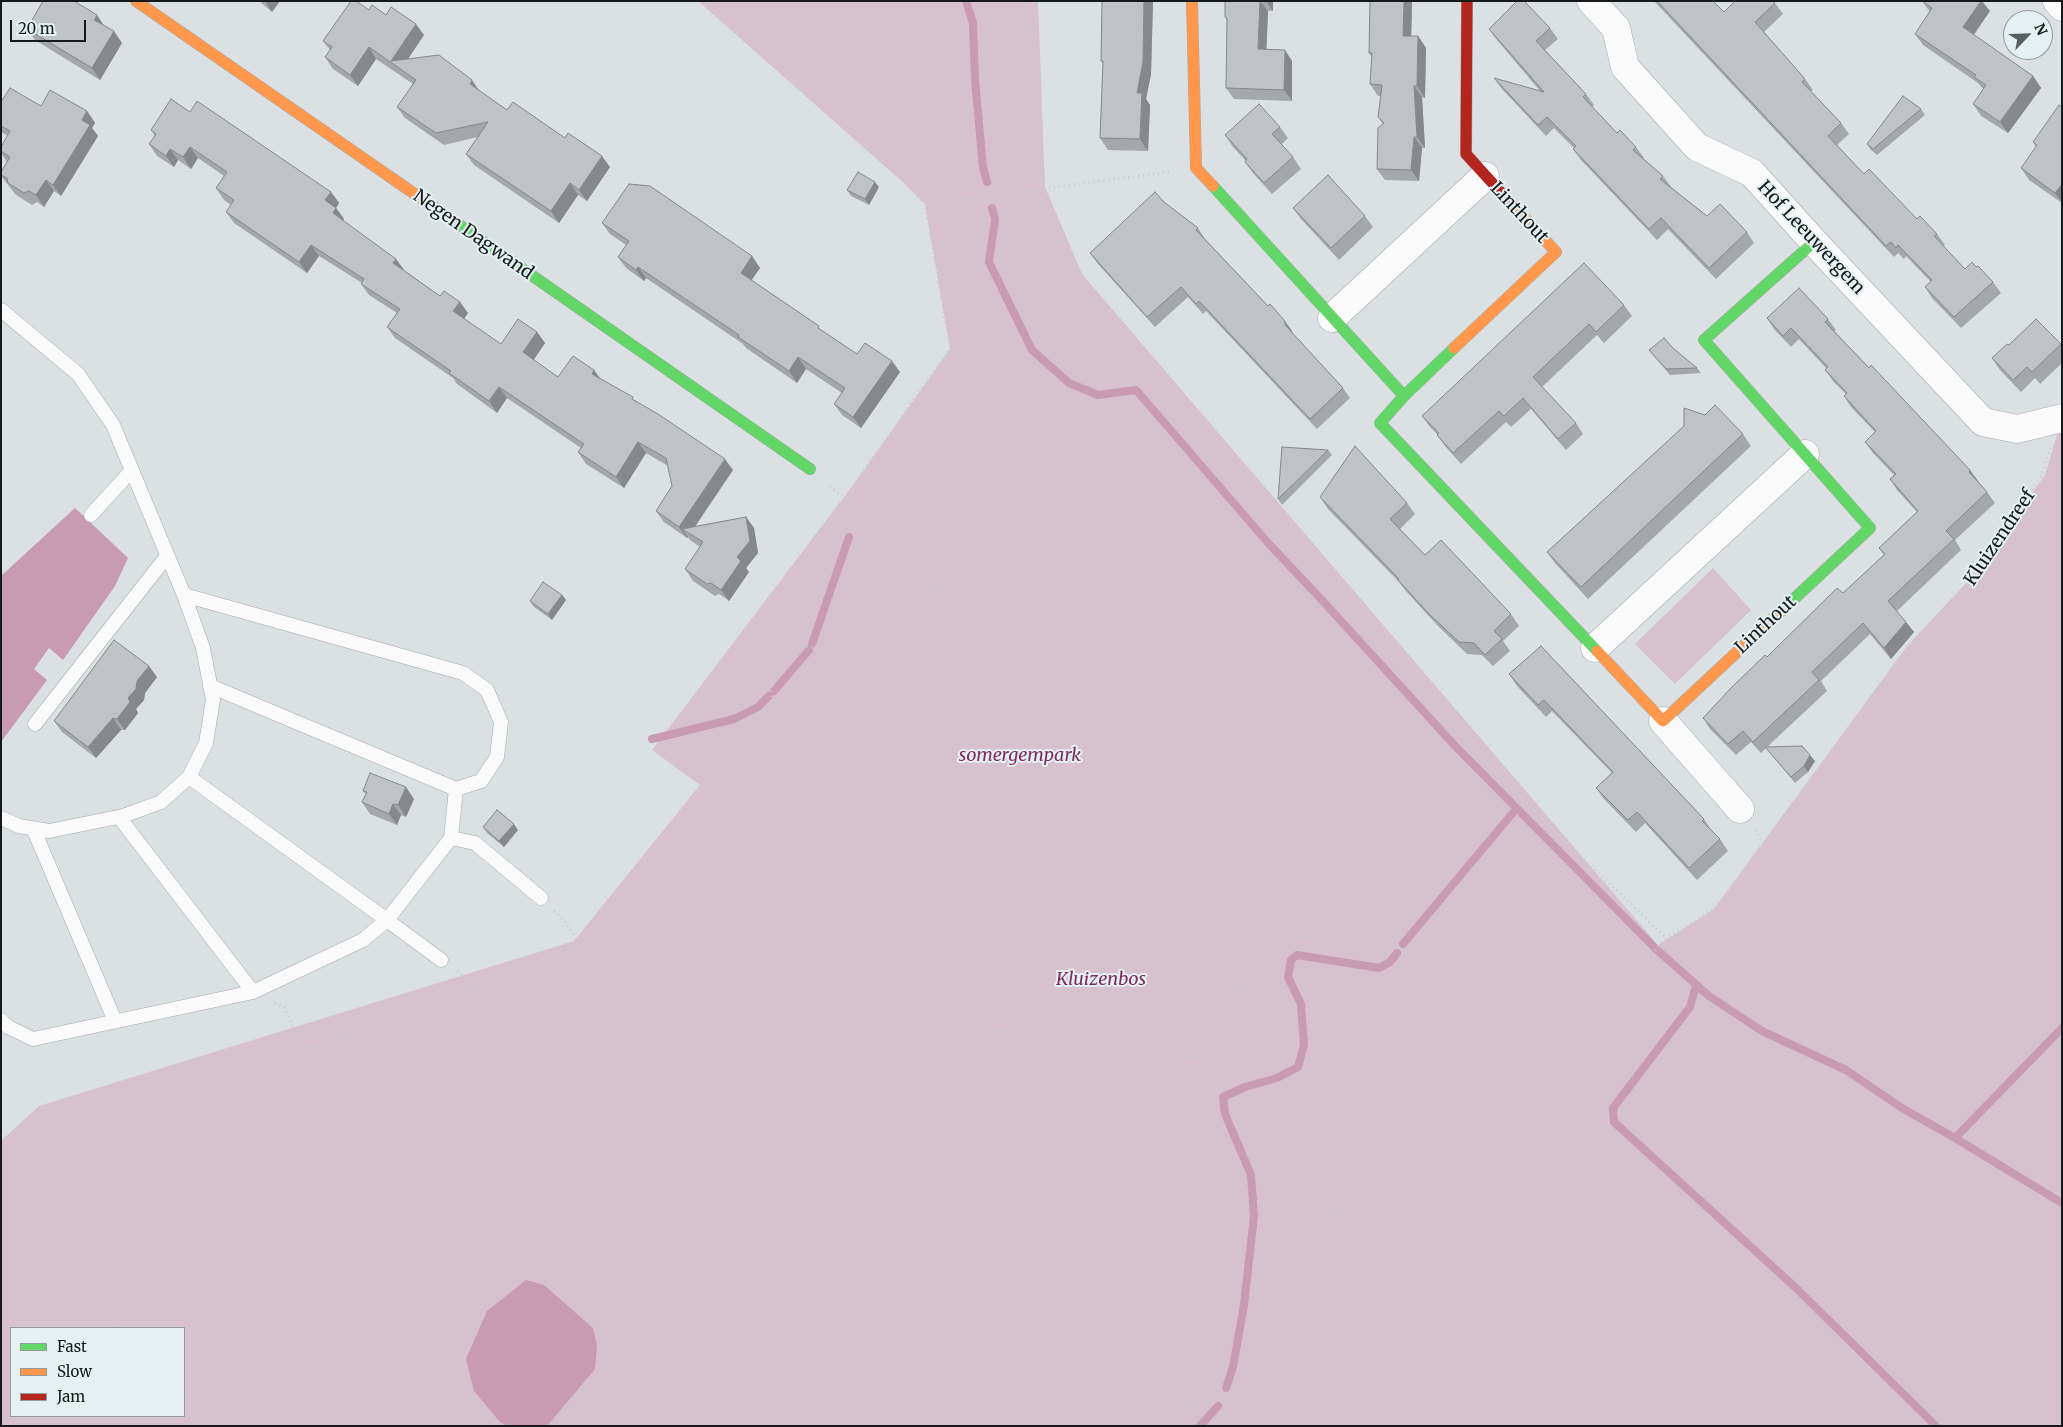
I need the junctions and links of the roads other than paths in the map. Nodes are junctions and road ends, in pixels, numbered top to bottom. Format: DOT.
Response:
graph roads {
  1 [pos="136,1"];
  2 [pos="1192,1"];
  3 [pos="1467,1"];
  4 [pos="1591,1"];
  5 [pos="2057,1"];
  6 [pos="2062,7"];
  7 [pos="1485,176"];
  8 [pos="1814,242"];
  9 [pos="1,310"];
  10 [pos="1332,318"];
  11 [pos="1404,396"];
  12 [pos="2061,418"];
  13 [pos="1805,454"];
  14 [pos="810,469"];
  15 [pos="132,470"];
  16 [pos="91,515"];
  17 [pos="167,556"];
  18 [pos="184,595"];
  19 [pos="1595,648"];
  20 [pos="210,686"];
  21 [pos="1663,721"];
  22 [pos="35,724"];
  23 [pos="189,777"];
  24 [pos="456,789"];
  25 [pos="1740,810"];
  26 [pos="119,817"];
  27 [pos="1,818"];
  28 [pos="33,828"];
  29 [pos="451,838"];
  30 [pos="541,898"];
  31 [pos="387,920"];
  32 [pos="442,960"];
  33 [pos="253,992"];
  34 [pos="1,1020"];
  35 [pos="115,1021"];
  1 -- 14 [label="street, Negen Dagwand"];
  2 -- 10 [label="street"];
  3 -- 7 [label="street, Linthout"];
  4 -- 8 [label="street, Hof Leeuwergem"];
  5 -- 6 [label="street"];
  7 -- 10 [label="street"];
  7 -- 11 [label="street, Linthout"];
  8 -- 12 [label="street, Hof Leeuwergem"];
  8 -- 13 [label="street, Linthout"];
  9 -- 15 [label="lane"];
  10 -- 11 [label="street"];
  11 -- 19 [label="street, Linthout"];
  13 -- 19 [label="street"];
  13 -- 21 [label="street, Linthout"];
  15 -- 16 [label="lane"];
  15 -- 17 [label="lane"];
  17 -- 18 [label="lane"];
  17 -- 22 [label="lane"];
  18 -- 20 [label="lane"];
  18 -- 24 [label="lane"];
  19 -- 21 [label="street, Linthout"];
  20 -- 23 [label="lane"];
  20 -- 24 [label="lane"];
  21 -- 25 [label="street"];
  23 -- 26 [label="lane"];
  23 -- 31 [label="lane"];
  24 -- 29 [label="lane"];
  26 -- 28 [label="lane"];
  26 -- 33 [label="lane"];
  27 -- 28 [label="lane"];
  28 -- 35 [label="lane"];
  29 -- 30 [label="lane"];
  29 -- 31 [label="lane"];
  31 -- 32 [label="lane"];
  31 -- 33 [label="lane"];
  33 -- 35 [label="lane"];
  34 -- 35 [label="lane"];
}
